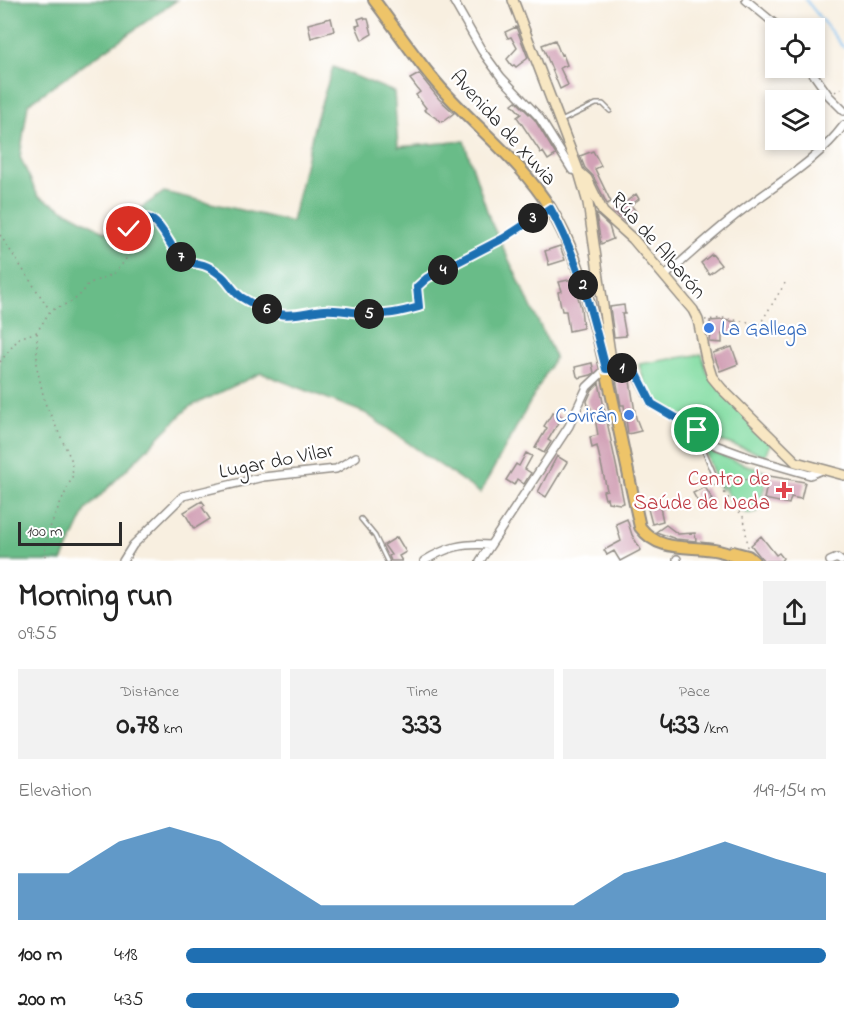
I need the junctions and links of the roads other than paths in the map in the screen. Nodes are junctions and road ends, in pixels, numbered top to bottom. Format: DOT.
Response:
graph roads {
  1 [pos="374,0"];
  2 [pos="453,0"];
  3 [pos="513,0"];
  4 [pos="749,1"];
  5 [pos="769,18"];
  6 [pos="816,78"];
  7 [pos="610,111"];
  8 [pos="844,111"];
  9 [pos="560,121"];
  10 [pos="844,125"];
  11 [pos="579,172"];
  12 [pos="666,275"];
  13 [pos="606,369"];
  14 [pos="705,437"];
  15 [pos="788,456"];
  16 [pos="356,457"];
  17 [pos="782,468"];
  18 [pos="807,470"];
  19 [pos="844,475"];
  20 [pos="714,483"];
  21 [pos="361,519"];
  22 [pos="490,545"];
  23 [pos="748,559"];
  24 [pos="677,560"];
  25 [pos="123,561"];
  26 [pos="387,561"];
  27 [pos="424,561"];
  28 [pos="480,561"];
  29 [pos="830,561"];
  30 [pos="841,561"];
  1 -- 13 [label="main road, Avenida de Xuvia"];
  2 -- 11 [label="street"];
  3 -- 9 [label="street"];
  4 -- 5 [label="street"];
  6 -- 8 [label="street"];
  7 -- 9 [label="lane"];
  9 -- 11 [label="street"];
  10 -- 12 [label="street"];
  11 -- 12 [label="street, Rúa de Albarón"];
  11 -- 13 [label="street"];
  12 -- 15 [label="street, Rúa de Albarón"];
  13 -- 14 [label="street"];
  13 -- 22 [label="street"];
  13 -- 24 [label="main road, Avenida de Xuvia"];
  14 -- 17 [label="street"];
  14 -- 20 [label="lane"];
  15 -- 17 [label="street"];
  15 -- 18 [label="street, Rúa de Albarón"];
  16 -- 25 [label="street, Lugar do Vilar"];
  17 -- 18 [label="street"];
  18 -- 19 [label="street, Rúa de Albarón"];
  21 -- 26 [label="lane"];
  22 -- 27 [label="street"];
  22 -- 28 [label="street"];
  23 -- 24 [label="main road, Avenida de Xuvia"];
  29 -- 30 [label="street"];
}
